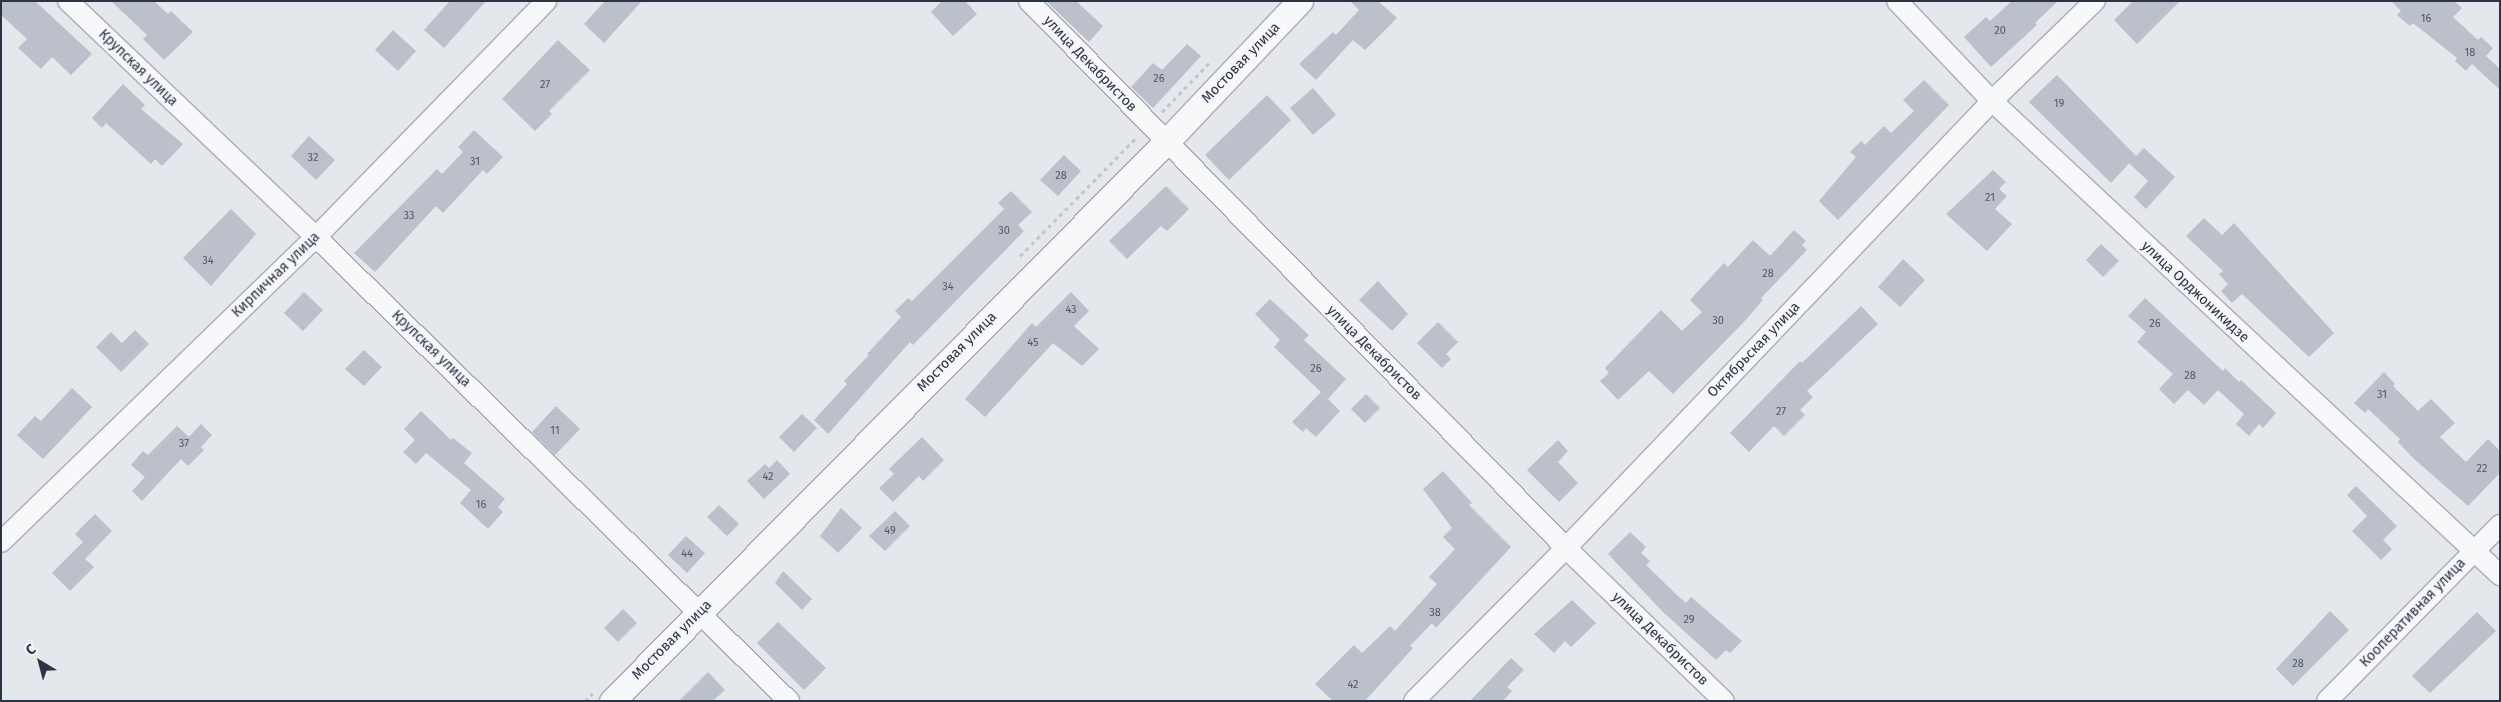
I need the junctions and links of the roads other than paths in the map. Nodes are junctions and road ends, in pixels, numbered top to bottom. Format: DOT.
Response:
graph roads {
  1 [pos="68,1"];
  2 [pos="546,1"];
  3 [pos="1029,1"];
  4 [pos="1300,1"];
  5 [pos="1897,1"];
  6 [pos="2095,1"];
  7 [pos="1992,102"];
  8 [pos="1166,142"];
  9 [pos="316,237"];
  10 [pos="2500,525"];
  11 [pos="1,542"];
  12 [pos="1566,548"];
  13 [pos="2474,551"];
  14 [pos="2500,576"];
  15 [pos="700,611"];
  16 [pos="612,701"];
  17 [pos="789,701"];
  18 [pos="1414,701"];
  19 [pos="1724,701"];
  20 [pos="2327,701"];
  1 -- 9 [label="street, Крупская улица"];
  2 -- 9 [label="street, Кирпичная улица"];
  3 -- 8 [label="street, улица Декабристов"];
  4 -- 8 [label="street, Мостовая улица"];
  5 -- 7 [label="street, улица Орджоникидзе"];
  6 -- 7 [label="street, Октябрьская улица"];
  7 -- 12 [label="street, Октябрьская улица"];
  7 -- 13 [label="street, улица Орджоникидзе"];
  8 -- 12 [label="street, улица Декабристов"];
  8 -- 15 [label="street, Мостовая улица"];
  9 -- 11 [label="street, Кирпичная улица"];
  9 -- 15 [label="street, Крупская улица"];
  10 -- 13 [label="street, Кооперативная улица"];
  12 -- 18 [label="street, Октябрьская улица"];
  12 -- 19 [label="street, улица Декабристов"];
  13 -- 14 [label="street, улица Орджоникидзе"];
  13 -- 20 [label="street, Кооперативная улица"];
  15 -- 16 [label="street, Мостовая улица"];
  15 -- 17 [label="street, Крупская улица"];
}
